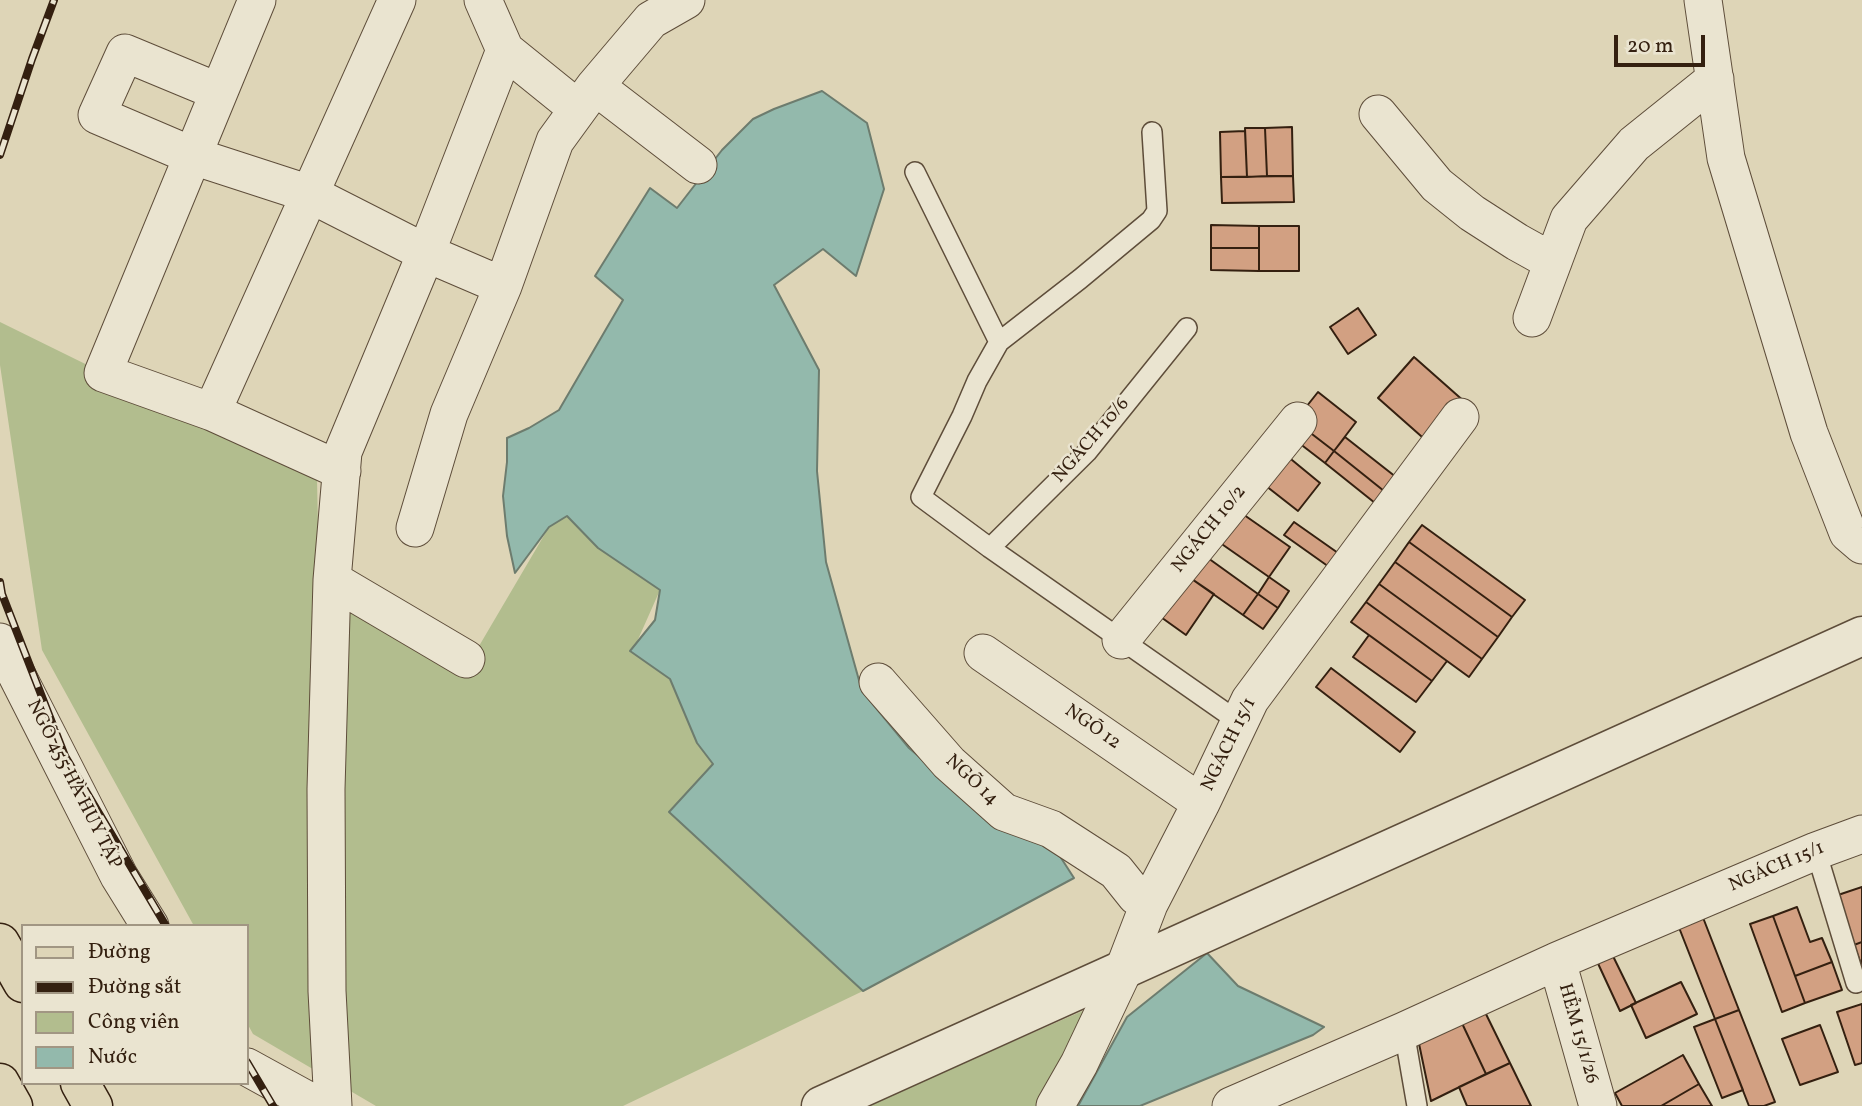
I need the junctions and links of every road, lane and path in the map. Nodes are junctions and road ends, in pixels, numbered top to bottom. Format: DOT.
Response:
graph roads {
  1 [pos="257,0"];
  2 [pos="397,0"];
  3 [pos="483,0"];
  4 [pos="686,0"];
  5 [pos="1703,0"];
  6 [pos="505,50"];
  7 [pos="1714,79"];
  8 [pos="219,92"];
  9 [pos="587,98"];
  10 [pos="1378,114"];
  11 [pos="1152,132"];
  12 [pos="193,156"];
  13 [pos="698,165"];
  14 [pos="915,172"];
  15 [pos="310,194"];
  16 [pos="426,253"];
  17 [pos="1553,262"];
  18 [pos="503,286"];
  19 [pos="1532,318"];
  20 [pos="1187,328"];
  21 [pos="999,342"];
  22 [pos="212,412"];
  23 [pos="1460,417"];
  24 [pos="1298,421"];
  25 [pos="342,471"];
  26 [pos="415,527"];
  27 [pos="1862,545"];
  28 [pos="990,548"];
  29 [pos="332,580"];
  30 [pos="1862,636"];
  31 [pos="1121,639"];
  32 [pos="0,642"];
  33 [pos="983,653"];
  34 [pos="466,659"];
  35 [pos="878,682"];
  36 [pos="1239,722"];
  37 [pos="1201,803"];
  38 [pos="1862,834"];
  39 [pos="1816,851"];
  40 [pos="1149,904"];
  41 [pos="149,924"];
  42 [pos="0,943"];
  43 [pos="1557,961"];
  44 [pos="1124,969"];
  45 [pos="21,980"];
  46 [pos="1856,984"];
  47 [pos="1404,1031"];
  48 [pos="248,1068"];
  49 [pos="0,1083"];
  50 [pos="81,1085"];
  51 [pos="13,1106"];
  52 [pos="93,1106"];
  53 [pos="318,1106"];
  54 [pos="332,1106"];
  55 [pos="821,1106"];
  56 [pos="1055,1106"];
  57 [pos="1231,1106"];
  58 [pos="1417,1106"];
  59 [pos="1598,1106"];
  1 -- 8 [label="street"];
  2 -- 15 [label="street"];
  3 -- 6 [label="street"];
  4 -- 9 [label="street"];
  5 -- 7 [label="street"];
  6 -- 9 [label="street"];
  6 -- 16 [label="street"];
  7 -- 17 [label="street"];
  7 -- 27 [label="street"];
  8 -- 12 [label="street"];
  8 -- 12 [label="street"];
  9 -- 13 [label="street"];
  9 -- 18 [label="street"];
  10 -- 17 [label="street"];
  11 -- 21 [label="lane"];
  12 -- 15 [label="street"];
  12 -- 22 [label="street"];
  14 -- 21 [label="lane"];
  15 -- 16 [label="street"];
  15 -- 22 [label="street"];
  16 -- 18 [label="street"];
  16 -- 25 [label="street"];
  17 -- 19 [label="street"];
  18 -- 26 [label="street"];
  20 -- 28 [label="lane, NGÁCH 10/6"];
  21 -- 28 [label="lane"];
  22 -- 25 [label="street"];
  23 -- 36 [label="street, NGÁCH 15/1"];
  24 -- 31 [label="street, NGÁCH 10/2"];
  25 -- 29 [label="street"];
  28 -- 31 [label="lane"];
  29 -- 34 [label="street"];
  29 -- 54 [label="street"];
  30 -- 44 [label="street"];
  31 -- 36 [label="lane"];
  32 -- 41 [label="street, NGÕ 455 HÀ HUY TẬP"];
  33 -- 37 [label="street, NGÕ 12"];
  35 -- 40 [label="street, NGÕ 14"];
  36 -- 37 [label="street, NGÁCH 15/1"];
  37 -- 40 [label="street, NGÁCH 15/1"];
  38 -- 39 [label="street, NGÁCH 15/1"];
  39 -- 43 [label="street, NGÁCH 15/1"];
  39 -- 46 [label="lane"];
  40 -- 44 [label="street, NGÁCH 15/1"];
  42 -- 45 [label="main road"];
  43 -- 47 [label="street, NGÁCH 15/1"];
  43 -- 59 [label="street, HẺM 15/1/26"];
  44 -- 55 [label="street"];
  44 -- 56 [label="street, NGÁCH 15/1"];
  47 -- 57 [label="street, NGÁCH 15/1"];
  47 -- 58 [label="lane"];
  48 -- 53 [label="street"];
  49 -- 51 [label="main road"];
  50 -- 52 [label="main road"];
}
